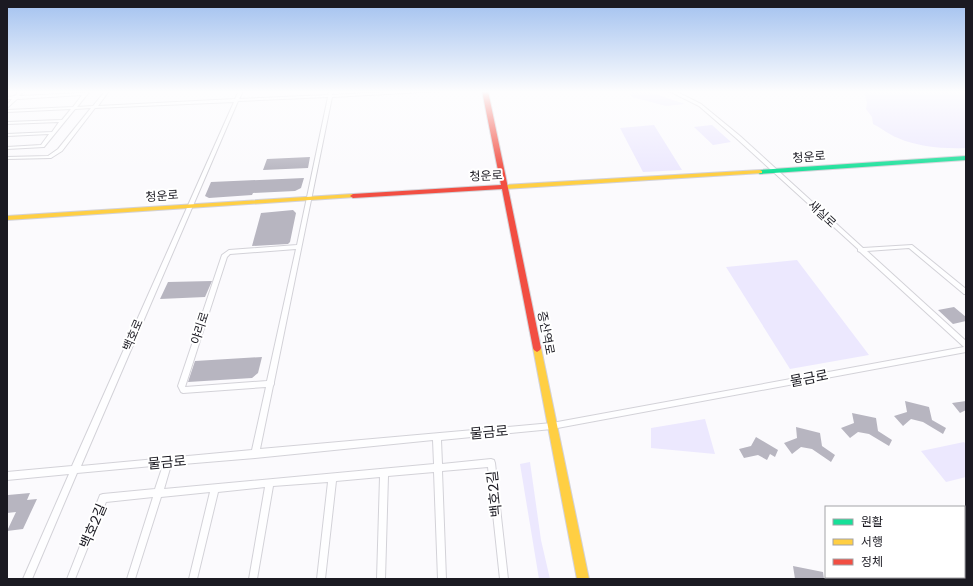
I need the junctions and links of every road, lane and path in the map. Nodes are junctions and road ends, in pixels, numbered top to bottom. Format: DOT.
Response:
graph roads {
  1 [pos="65,118"];
  2 [pos="86,118"];
  3 [pos="229,118"];
  4 [pos="325,118"];
  5 [pos="490,118"];
  6 [pos="715,118"];
  7 [pos="63,121"];
  8 [pos="7,123"];
  9 [pos="53,133"];
  10 [pos="7,135"];
  11 [pos="7,148"];
  12 [pos="7,158"];
  13 [pos="966,158"];
  14 [pos="775,171"];
  15 [pos="504,187"];
  16 [pos="309,198"];
  17 [pos="190,206"];
  18 [pos="7,218"];
  19 [pos="299,247"];
  20 [pos="860,250"];
  21 [pos="966,292"];
  22 [pos="966,345"];
  23 [pos="966,349"];
  24 [pos="271,384"];
  25 [pos="552,426"];
  26 [pos="437,437"];
  27 [pos="255,454"];
  28 [pos="168,462"];
  29 [pos="438,468"];
  30 [pos="74,470"];
  31 [pos="384,473"];
  32 [pos="7,476"];
  33 [pos="332,478"];
  34 [pos="270,483"];
  35 [pos="215,488"];
  36 [pos="157,494"];
  37 [pos="27,579"];
  38 [pos="71,579"];
  39 [pos="131,579"];
  40 [pos="193,579"];
  41 [pos="253,579"];
  42 [pos="321,579"];
  43 [pos="381,579"];
  44 [pos="442,579"];
  45 [pos="504,579"];
  46 [pos="583,579"];
  1 -- 7 [label="street"];
  2 -- 12 [label="street"];
  3 -- 17 [label="street, 백호로"];
  4 -- 16 [label="street"];
  5 -- 15 [label="street, 증산역로"];
  6 -- 14 [label="street, 새실로"];
  7 -- 8 [label="street"];
  7 -- 9 [label="street"];
  9 -- 10 [label="street"];
  9 -- 11 [label="street"];
  13 -- 14 [label="street, 청운로"];
  14 -- 15 [label="street, 청운로"];
  14 -- 20 [label="street, 새실로"];
  15 -- 16 [label="street, 청운로"];
  15 -- 25 [label="street, 증산역로"];
  16 -- 17 [label="street, 청운로"];
  16 -- 19 [label="street"];
  17 -- 18 [label="street, 청운로"];
  17 -- 30 [label="street, 백호로"];
  19 -- 24 [label="street"];
  19 -- 24 [label="street, 야리로"];
  20 -- 21 [label="street"];
  20 -- 22 [label="street, 새실로"];
  23 -- 25 [label="street, 물금로"];
  24 -- 27 [label="street"];
  25 -- 26 [label="street, 물금로"];
  25 -- 46 [label="street, 증산역로"];
  26 -- 27 [label="street, 물금로"];
  26 -- 29 [label="street"];
  27 -- 28 [label="street, 물금로"];
  28 -- 30 [label="street, 물금로"];
  28 -- 36 [label="street"];
  29 -- 31 [label="street, 백호2길"];
  29 -- 44 [label="street"];
  29 -- 45 [label="street, 백호2길"];
  30 -- 32 [label="street, 물금로"];
  30 -- 37 [label="street, 백호로"];
  31 -- 33 [label="street, 백호2길"];
  31 -- 43 [label="street"];
  33 -- 34 [label="street, 백호2길"];
  33 -- 42 [label="street"];
  34 -- 35 [label="street, 백호2길"];
  34 -- 41 [label="street"];
  35 -- 36 [label="street, 백호2길"];
  35 -- 40 [label="street"];
  36 -- 38 [label="street, 백호2길"];
  36 -- 39 [label="street"];
}
